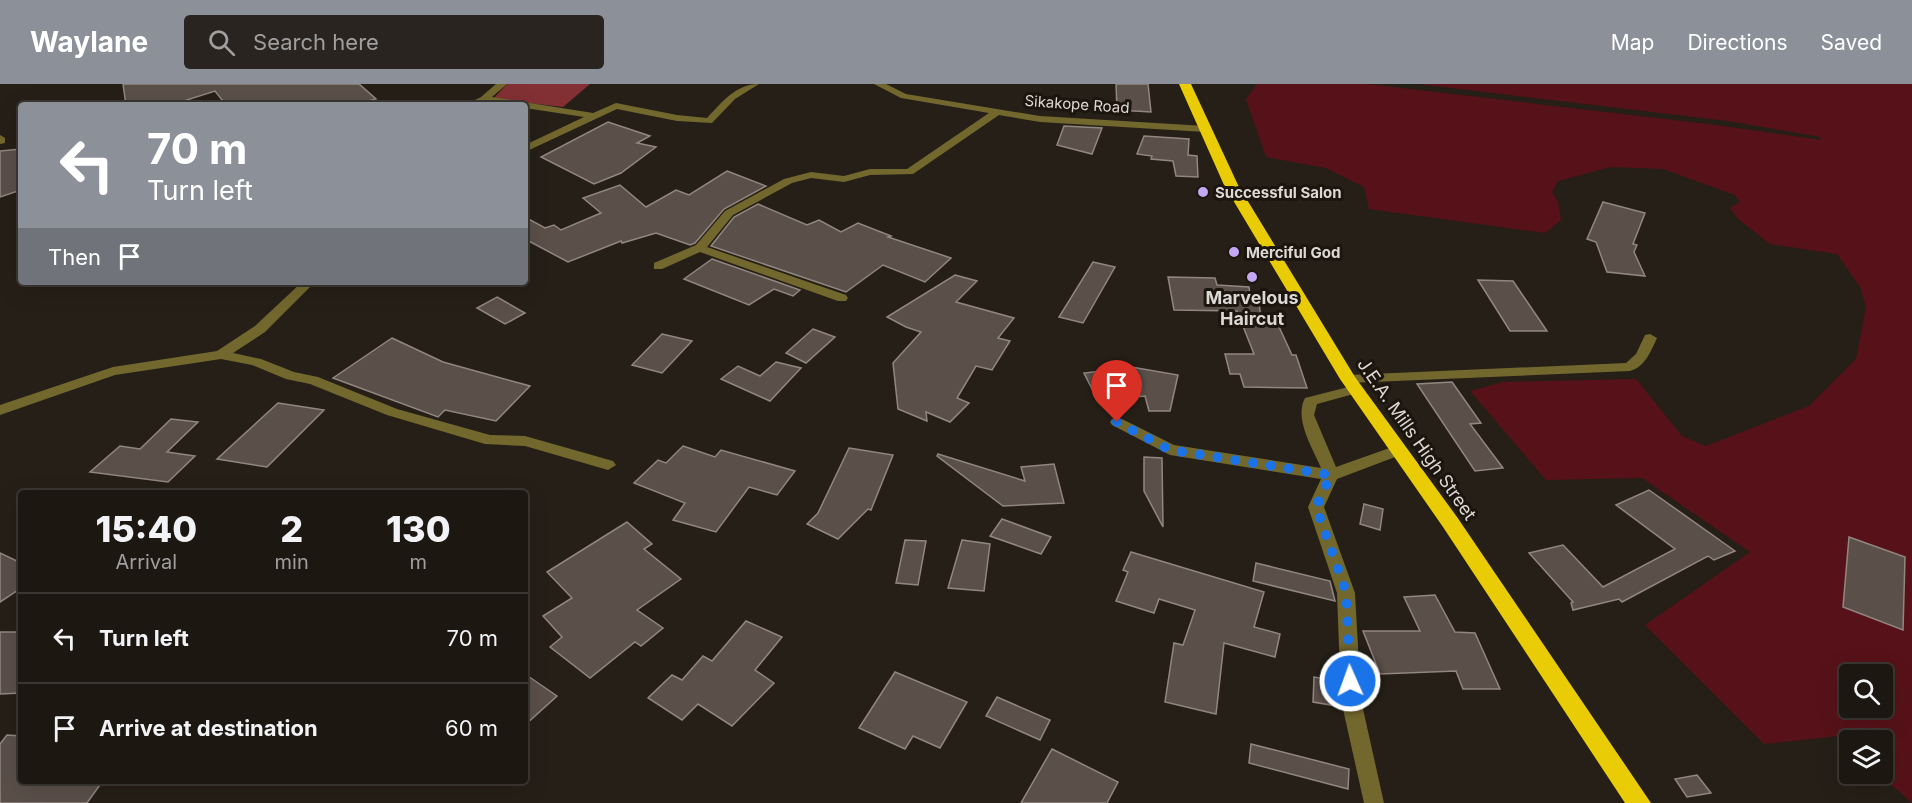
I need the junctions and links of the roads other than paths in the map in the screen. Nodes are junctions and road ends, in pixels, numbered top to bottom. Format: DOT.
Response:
graph roads {
  1 [pos="501,84"];
  2 [pos="754,84"];
  3 [pos="879,84"];
  4 [pos="1185,84"];
  5 [pos="484,99"];
  6 [pos="477,102"];
  7 [pos="504,102"];
  8 [pos="528,106"];
  9 [pos="996,112"];
  10 [pos="593,116"];
  11 [pos="1205,129"];
  12 [pos="528,148"];
  13 [pos="700,248"];
  14 [pos="658,266"];
  15 [pos="306,285"];
  16 [pos="842,298"];
  17 [pos="1650,338"];
  18 [pos="221,355"];
  19 [pos="1352,384"];
  20 [pos="0,410"];
  21 [pos="1117,422"];
  22 [pos="1398,450"];
  23 [pos="608,465"];
  24 [pos="1331,475"];
  25 [pos="1374,803"];
  26 [pos="1639,803"];
  1 -- 5 [label="street"];
  2 -- 10 [label="street"];
  3 -- 9 [label="street, Sikakope Road"];
  4 -- 11 [label="highway, J.E.A. Mills High Street"];
  5 -- 6 [label="street"];
  5 -- 7 [label="street"];
  8 -- 10 [label="street"];
  9 -- 11 [label="street, Sikakope Road"];
  9 -- 13 [label="street"];
  10 -- 12 [label="street"];
  11 -- 19 [label="highway, J.E.A. Mills High Street"];
  13 -- 14 [label="street"];
  13 -- 16 [label="street"];
  15 -- 18 [label="street"];
  17 -- 19 [label="street"];
  18 -- 20 [label="street"];
  18 -- 23 [label="street"];
  19 -- 22 [label="highway, J.E.A. Mills High Street"];
  19 -- 24 [label="street"];
  21 -- 24 [label="street"];
  22 -- 24 [label="street"];
  22 -- 26 [label="highway, J.E.A. Mills High Street"];
  24 -- 25 [label="street"];
}
